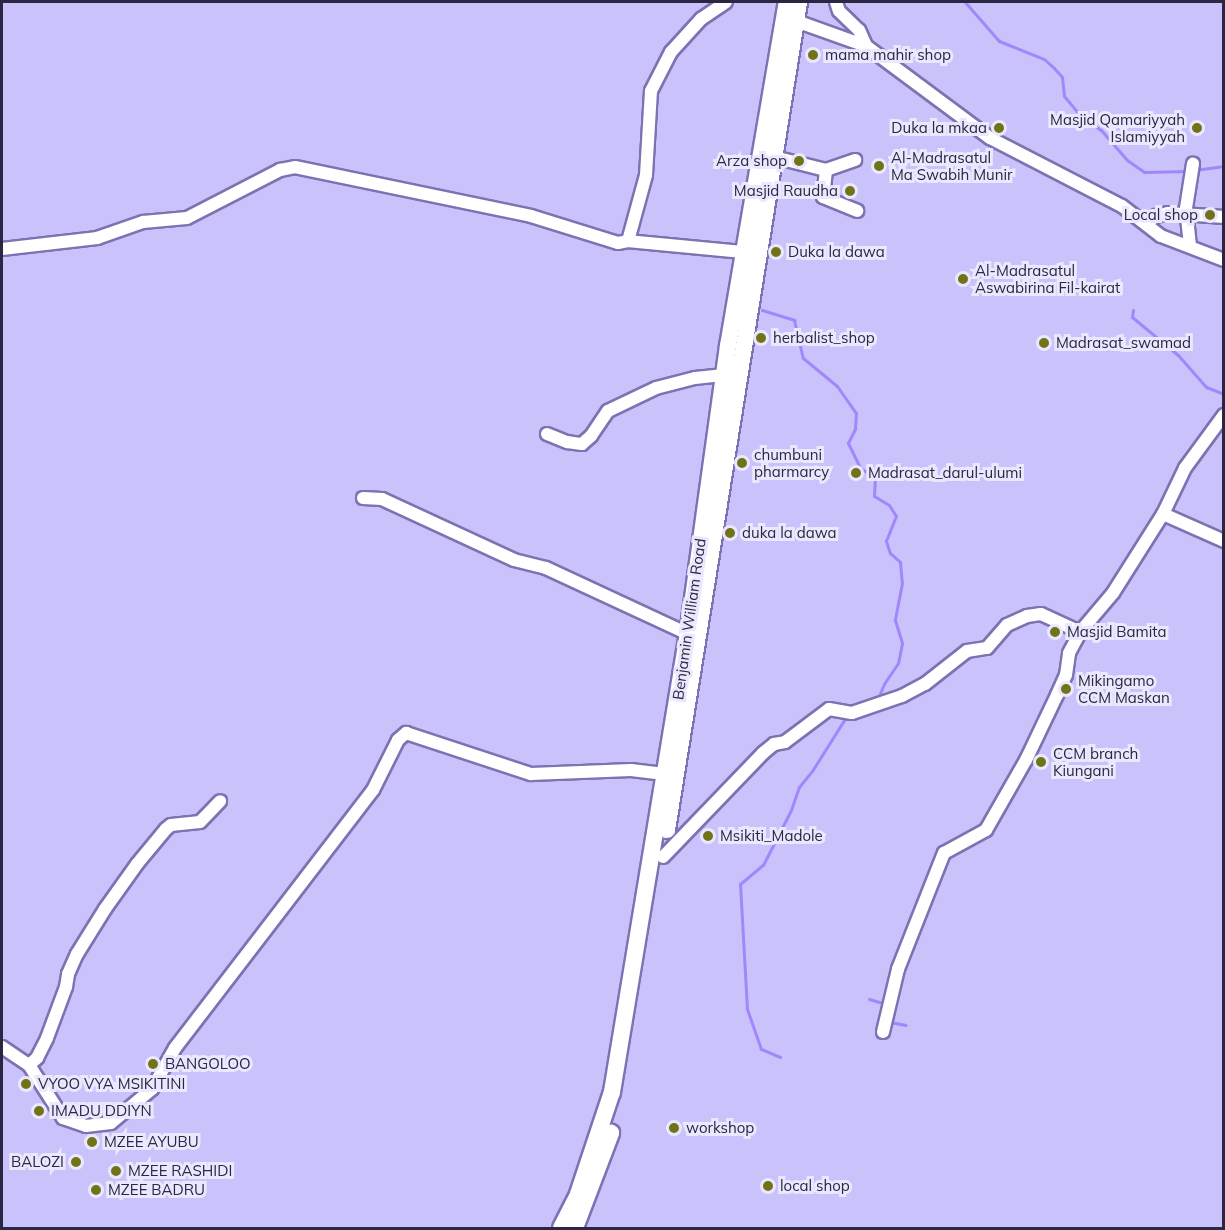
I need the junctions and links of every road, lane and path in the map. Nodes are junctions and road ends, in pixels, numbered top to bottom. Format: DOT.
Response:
graph roads {
  1 [pos="726,2"];
  2 [pos="787,2"];
  3 [pos="799,2"];
  4 [pos="836,2"];
  5 [pos="796,21"];
  6 [pos="866,46"];
  7 [pos="774,157"];
  8 [pos="855,159"];
  9 [pos="1193,164"];
  10 [pos="826,170"];
  11 [pos="857,211"];
  12 [pos="1187,216"];
  13 [pos="1224,217"];
  14 [pos="1146,224"];
  15 [pos="628,241"];
  16 [pos="1190,246"];
  17 [pos="2,249"];
  18 [pos="752,253"];
  19 [pos="1224,260"];
  20 [pos="725,375"];
  21 [pos="1224,415"];
  22 [pos="547,434"];
  23 [pos="363,498"];
  24 [pos="1163,514"];
  25 [pos="1224,541"];
  26 [pos="1080,632"];
  27 [pos="688,634"];
  28 [pos="671,775"];
  29 [pos="220,801"];
  30 [pos="663,857"];
  31 [pos="882,1032"];
  32 [pos="2,1047"];
  33 [pos="29,1065"];
  34 [pos="561,1228"];
  35 [pos="576,1228"];
  1 -- 15 [label="street"];
  2 -- 18 [label="main road, Benjamin William Road"];
  3 -- 5 [label="main road, Benjamin William Road"];
  4 -- 6 [label="street"];
  5 -- 6 [label="street"];
  5 -- 7 [label="main road, Benjamin William Road"];
  6 -- 14 [label="street"];
  7 -- 10 [label="street"];
  7 -- 18 [label="main road, Benjamin William Road"];
  8 -- 10 [label="street"];
  9 -- 12 [label="street"];
  10 -- 11 [label="street"];
  12 -- 13 [label="street"];
  12 -- 14 [label="street"];
  12 -- 16 [label="street"];
  14 -- 16 [label="street"];
  15 -- 17 [label="street"];
  15 -- 18 [label="street"];
  16 -- 19 [label="street"];
  18 -- 20 [label="main road, Benjamin William Road"];
  18 -- 28 [label="main road, Benjamin William Road"];
  20 -- 22 [label="street"];
  20 -- 27 [label="main road, Benjamin William Road"];
  21 -- 24 [label="street"];
  23 -- 27 [label="street"];
  24 -- 25 [label="street"];
  24 -- 26 [label="street"];
  26 -- 30 [label="street"];
  26 -- 31 [label="street"];
  27 -- 28 [label="main road, Benjamin William Road"];
  28 -- 30 [label="main road, Benjamin William Road"];
  28 -- 33 [label="street"];
  28 -- 34 [label="main road, Benjamin William Road"];
  29 -- 33 [label="street"];
  30 -- 35 [label="main road, Benjamin William Road"];
  32 -- 33 [label="street"];
}
